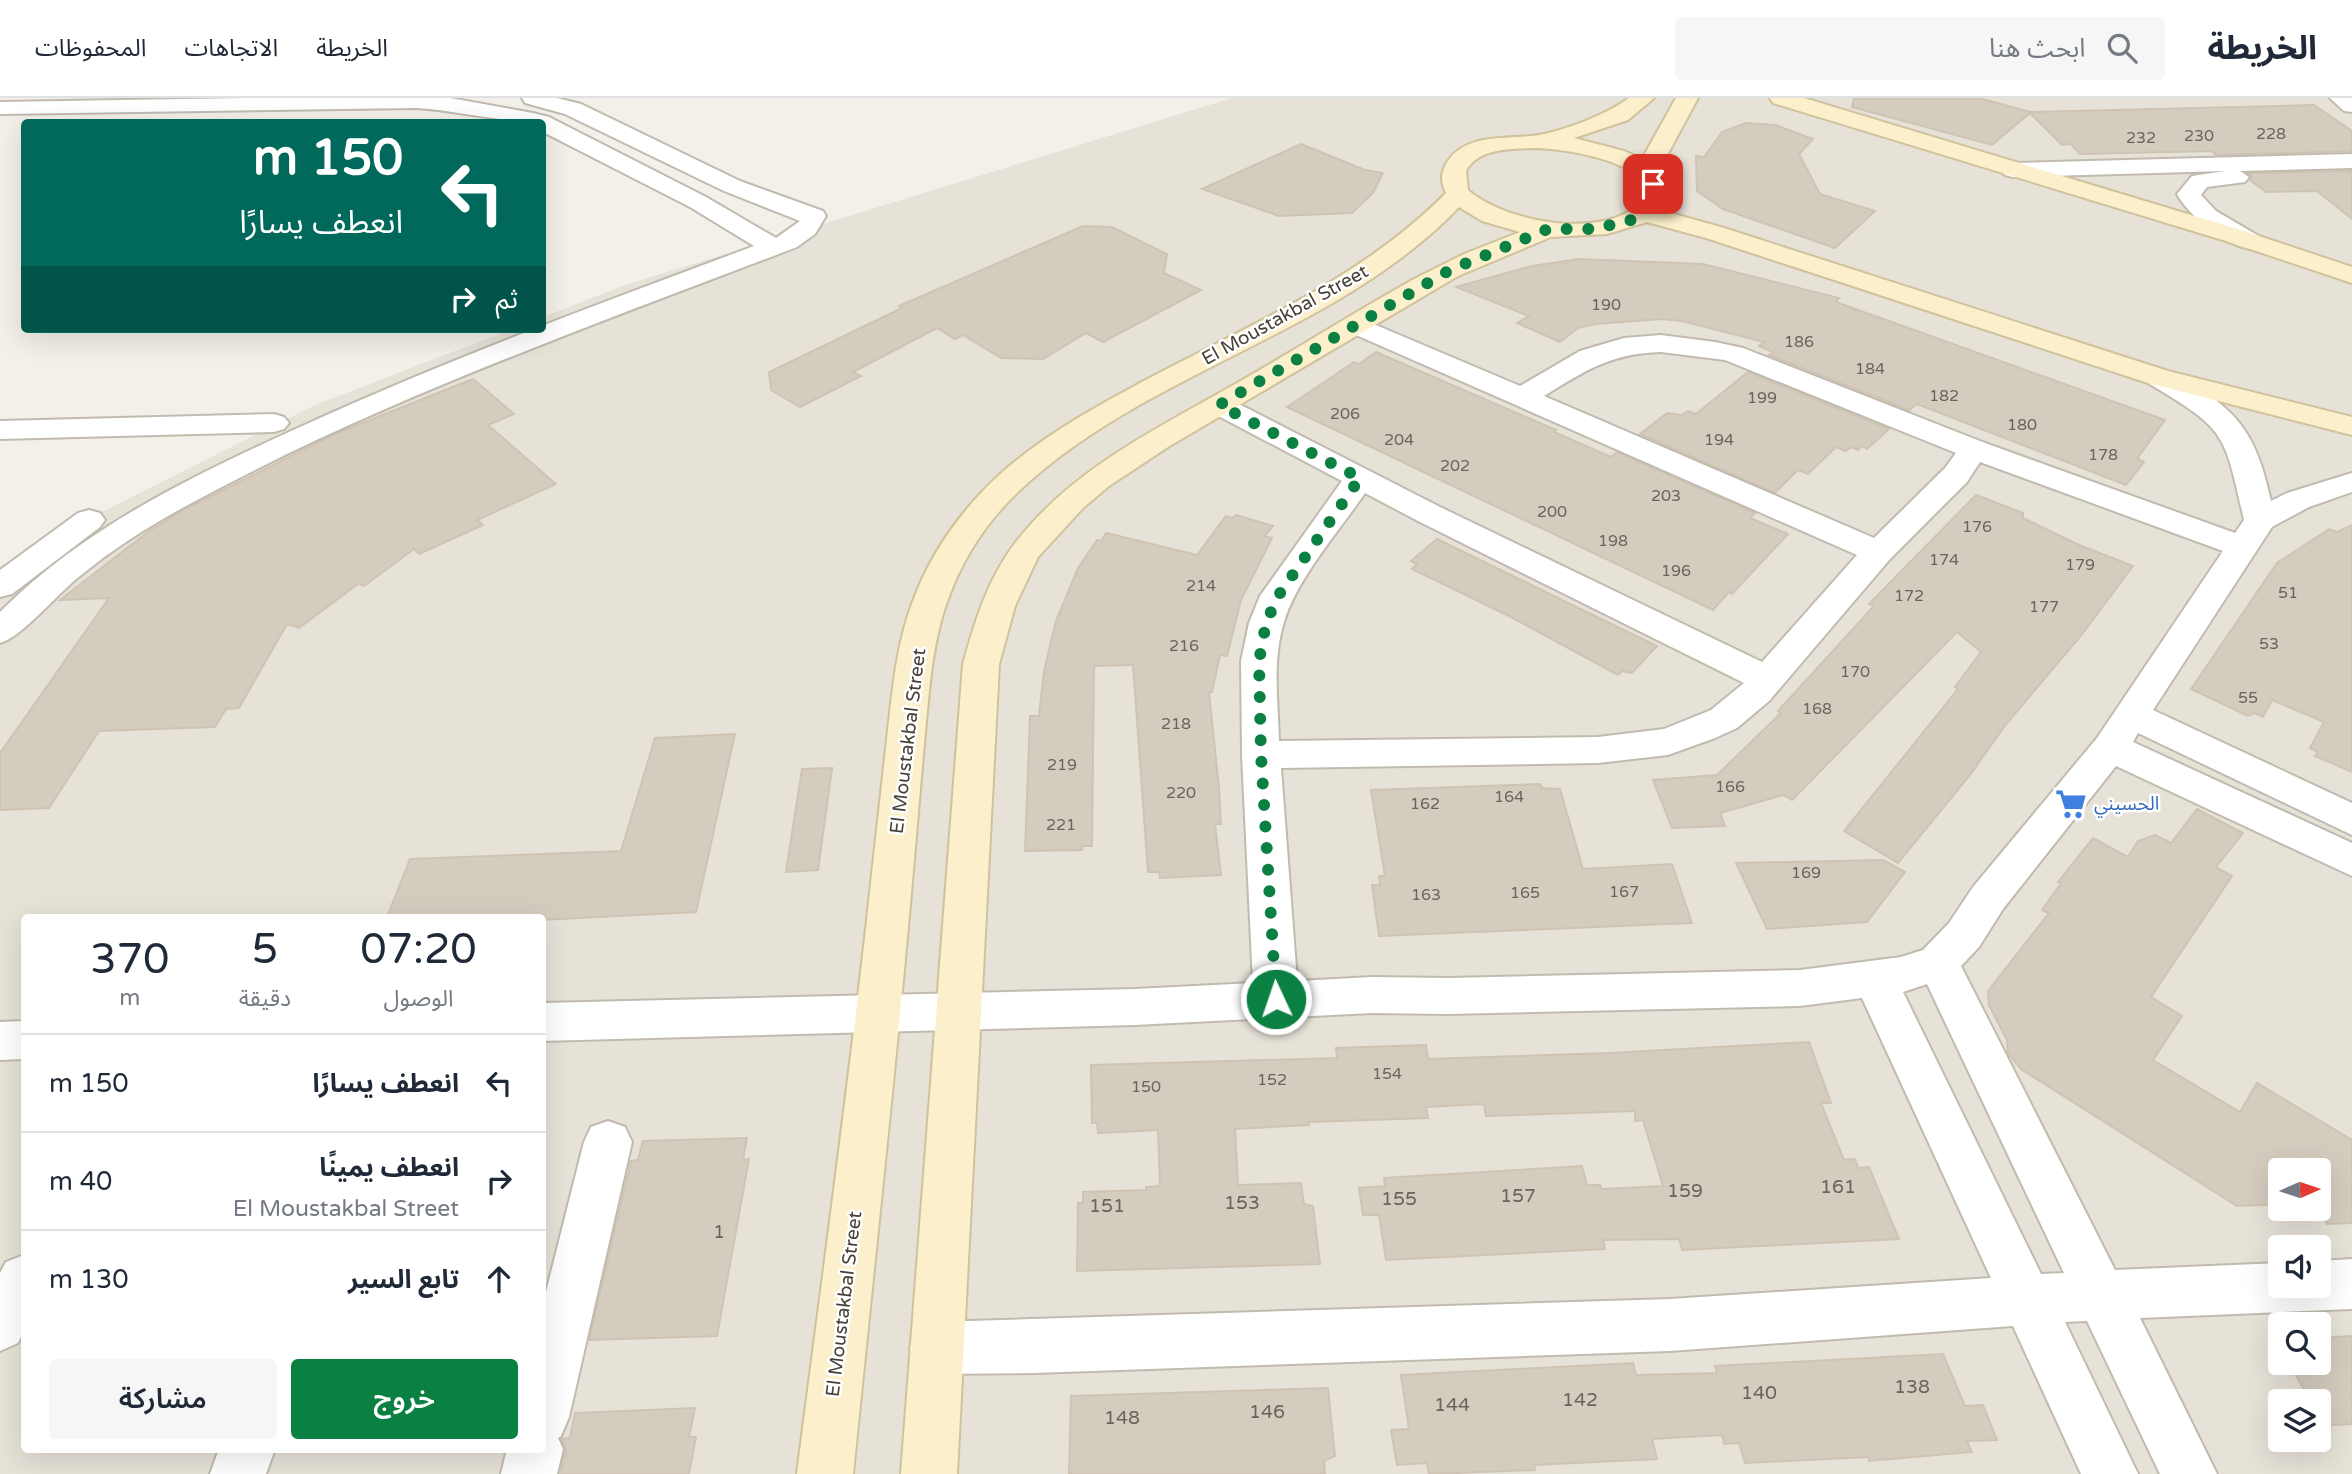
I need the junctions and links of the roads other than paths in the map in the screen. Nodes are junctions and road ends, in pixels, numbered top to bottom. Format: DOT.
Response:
graph roads {
  1 [pos="533,98"];
  2 [pos="1643,98"];
  3 [pos="1687,98"];
  4 [pos="1781,98"];
  5 [pos="2340,98"];
  6 [pos="2352,106"];
  7 [pos="0,108"];
  8 [pos="529,119"];
  9 [pos="546,125"];
  10 [pos="1545,141"];
  11 [pos="2352,161"];
  12 [pos="2013,170"];
  13 [pos="1645,174"];
  14 [pos="2352,176"];
  15 [pos="1458,194"];
  16 [pos="1644,213"];
  17 [pos="1548,229"];
  18 [pos="762,240"];
  19 [pos="2253,243"];
  20 [pos="2352,275"];
  21 [pos="546,315"];
  22 [pos="1357,325"];
  23 [pos="546,332"];
  24 [pos="501,333"];
  25 [pos="543,333"];
  26 [pos="2158,377"];
  27 [pos="1520,398"];
  28 [pos="1219,405"];
  29 [pos="274,423"];
  30 [pos="2352,426"];
  31 [pos="0,430"];
  32 [pos="1974,449"];
  33 [pos="1360,478"];
  34 [pos="2352,482"];
  35 [pos="2252,533"];
  36 [pos="1878,552"];
  37 [pos="0,586"];
  38 [pos="0,632"];
  39 [pos="1766,679"];
  40 [pos="2121,731"];
  41 [pos="1261,755"];
  42 [pos="2352,820"];
  43 [pos="2352,861"];
  44 [pos="1938,963"];
  45 [pos="1875,980"];
  46 [pos="1276,999"];
  47 [pos="958,1013"];
  48 [pos="878,1015"];
  49 [pos="546,1022"];
  50 [pos="21,1040"];
  51 [pos="0,1041"];
  52 [pos="608,1142"];
  53 [pos="2352,1284"];
  54 [pos="21,1285"];
  55 [pos="2331,1285"];
  56 [pos="2268,1288"];
  57 [pos="2101,1295"];
  58 [pos="2030,1301"];
  59 [pos="0,1325"];
  60 [pos="936,1348"];
  61 [pos="549,1361"];
  62 [pos="546,1385"];
  63 [pos="246,1453"];
  64 [pos="534,1453"];
  65 [pos="238,1474"];
  66 [pos="529,1474"];
  67 [pos="825,1474"];
  68 [pos="929,1474"];
  69 [pos="2110,1474"];
  70 [pos="2189,1474"];
  1 -- 18 [label="street"];
  2 -- 10 [label="street"];
  3 -- 13 [label="street"];
  4 -- 12 [label="street"];
  5 -- 6 [label="street"];
  7 -- 8 [label="street"];
  9 -- 18 [label="street"];
  10 -- 13 [label="street"];
  10 -- 15 [label="street"];
  11 -- 12 [label="street"];
  12 -- 19 [label="street"];
  13 -- 16 [label="street"];
  14 -- 19 [label="street"];
  15 -- 17 [label="street"];
  15 -- 48 [label="street, El Moustakbal Street"];
  16 -- 17 [label="street"];
  16 -- 26 [label="street"];
  17 -- 22 [label="street"];
  18 -- 21 [label="street"];
  18 -- 23 [label="street"];
  19 -- 20 [label="street"];
  22 -- 27 [label="street"];
  22 -- 28 [label="street"];
  24 -- 29 [label="street"];
  25 -- 38 [label="street"];
  26 -- 30 [label="street"];
  26 -- 35 [label="street"];
  27 -- 32 [label="street"];
  27 -- 36 [label="street"];
  28 -- 33 [label="street"];
  28 -- 47 [label="street"];
  29 -- 31 [label="street"];
  29 -- 37 [label="street"];
  32 -- 35 [label="street"];
  32 -- 36 [label="street"];
  33 -- 39 [label="street"];
  33 -- 41 [label="street"];
  34 -- 35 [label="street"];
  35 -- 40 [label="street"];
  36 -- 39 [label="street"];
  39 -- 41 [label="street"];
  40 -- 42 [label="street"];
  40 -- 43 [label="street"];
  40 -- 44 [label="street"];
  41 -- 46 [label="street"];
  44 -- 45 [label="street"];
  44 -- 57 [label="street"];
  45 -- 46 [label="street"];
  45 -- 58 [label="street"];
  46 -- 47 [label="street"];
  47 -- 48 [label="street"];
  47 -- 60 [label="street"];
  48 -- 49 [label="street"];
  48 -- 67 [label="street, El Moustakbal Street"];
  50 -- 51 [label="street"];
  52 -- 61 [label="street"];
  53 -- 55 [label="street"];
  54 -- 59 [label="street"];
  56 -- 57 [label="street"];
  57 -- 58 [label="street"];
  57 -- 70 [label="street"];
  58 -- 60 [label="street"];
  58 -- 69 [label="street"];
  60 -- 68 [label="street"];
  61 -- 62 [label="street"];
  63 -- 65 [label="street"];
  64 -- 66 [label="street"];
}
